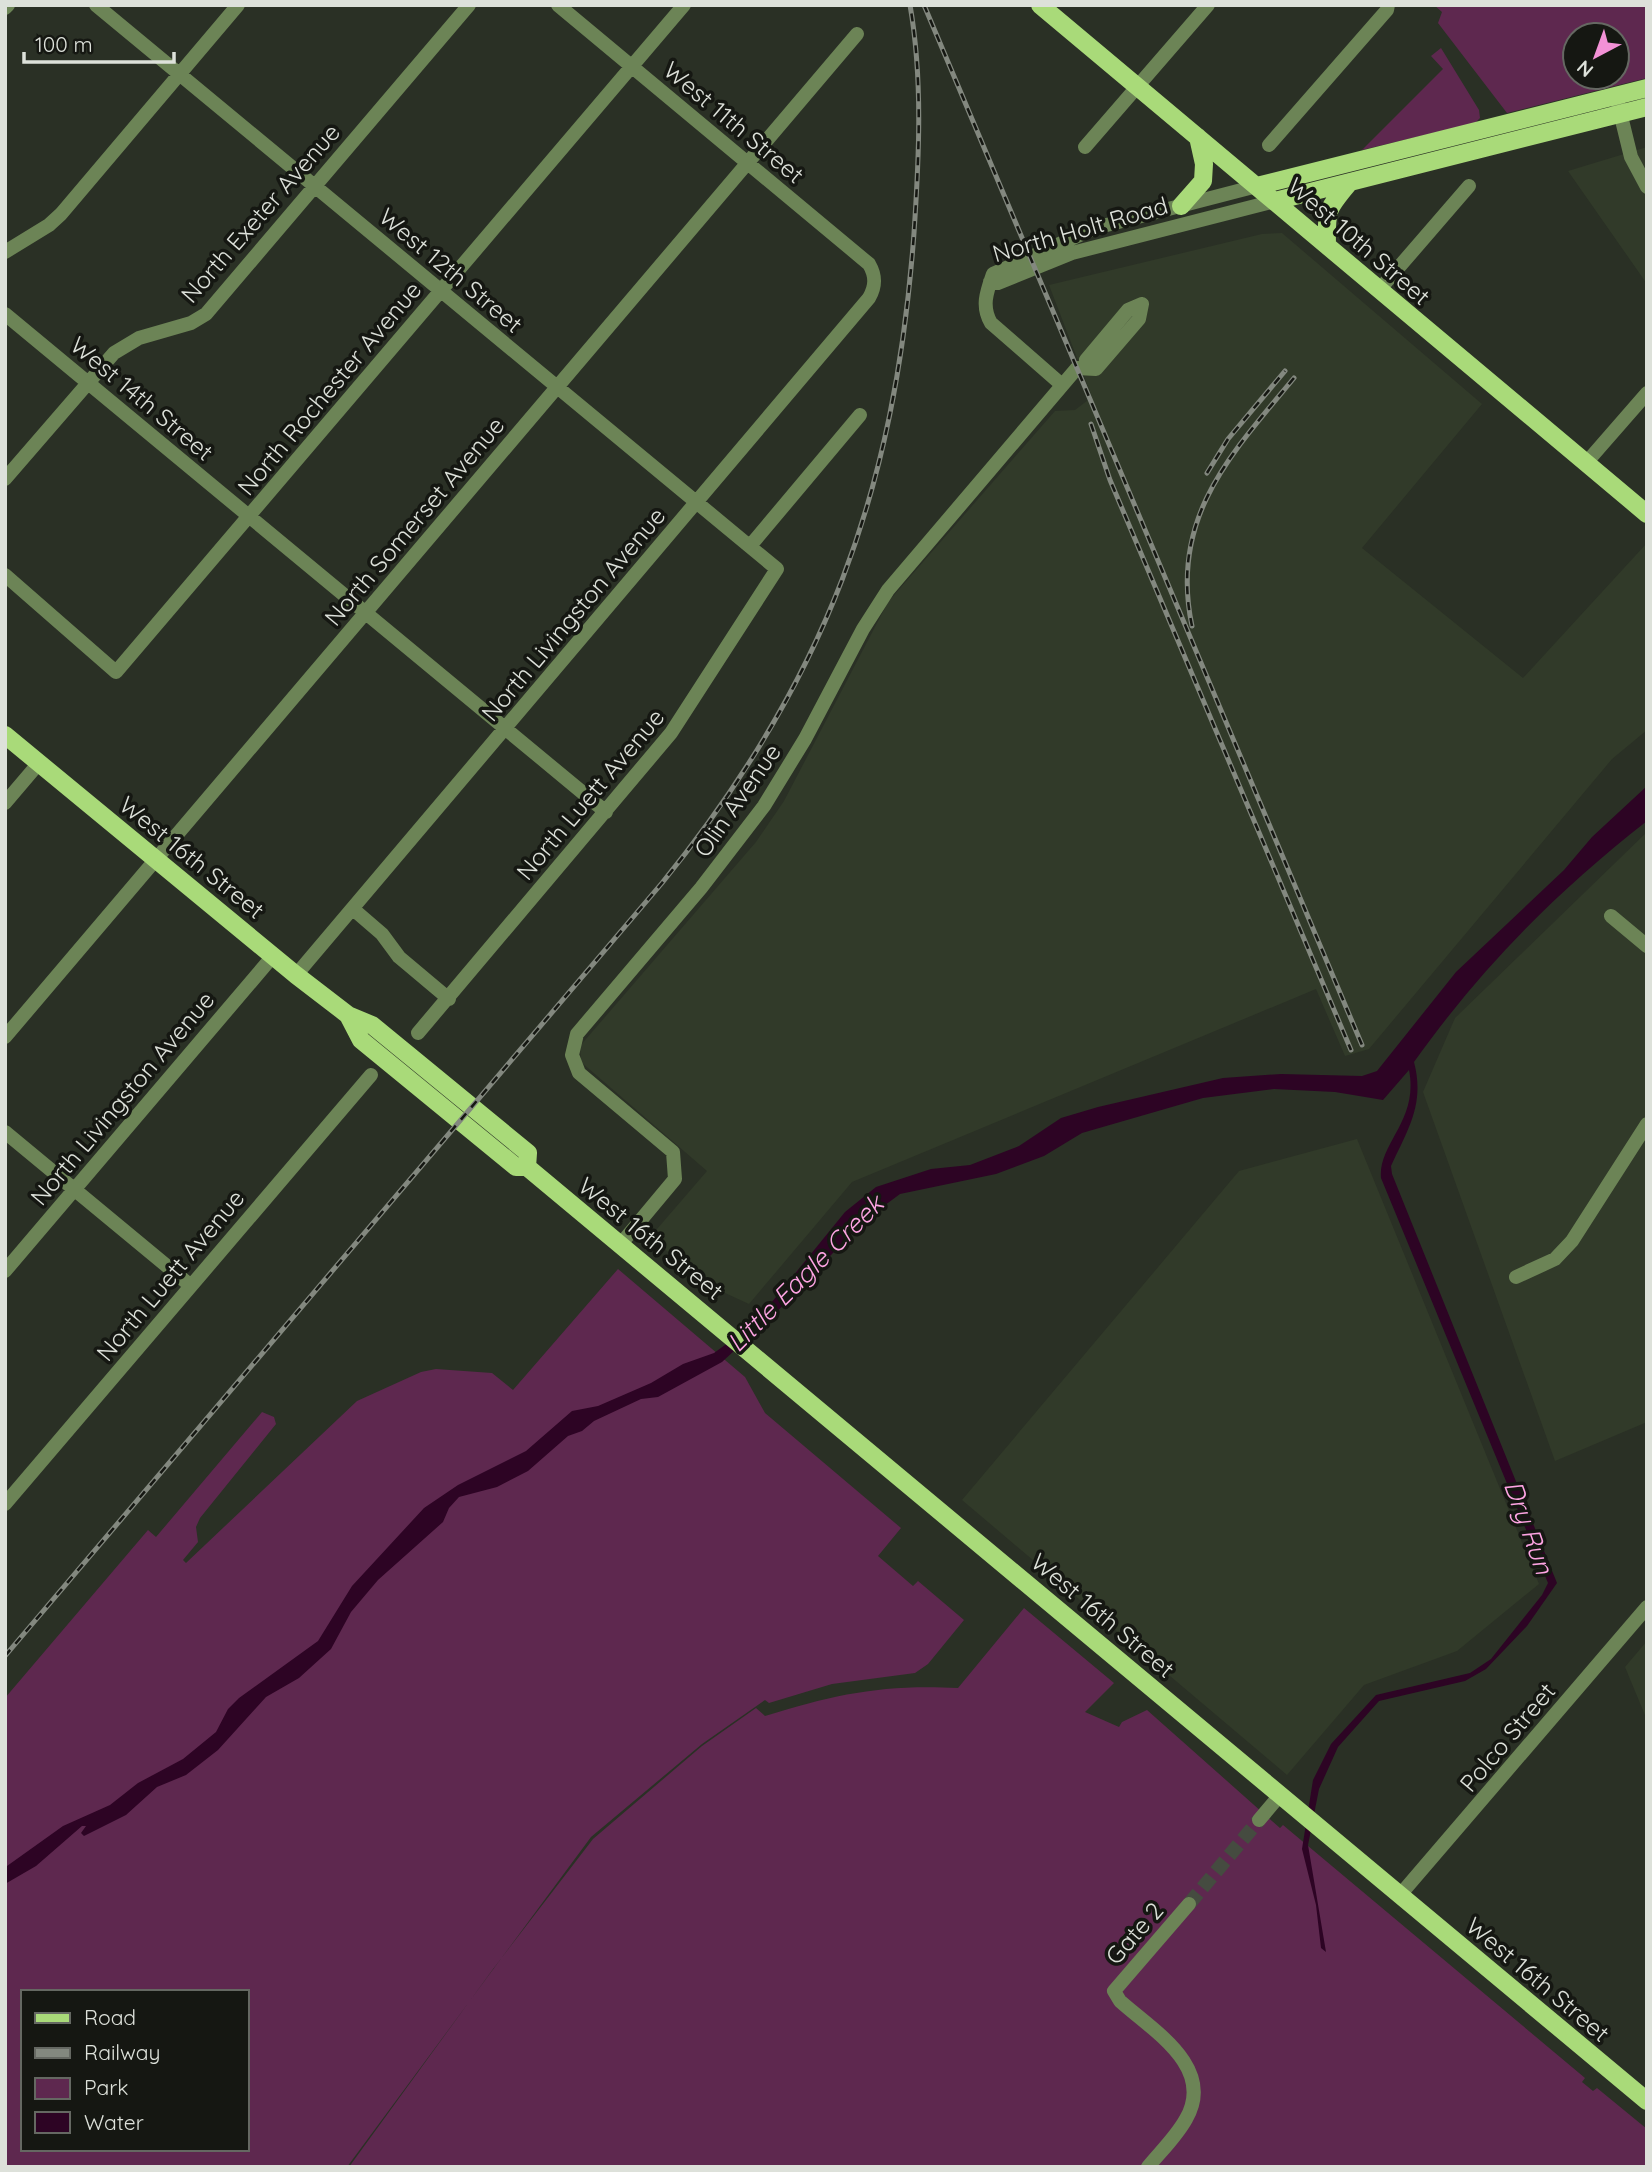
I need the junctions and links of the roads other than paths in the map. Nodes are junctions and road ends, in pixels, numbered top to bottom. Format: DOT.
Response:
graph roads {
  1 [pos="96,5"];
  2 [pos="239,5"];
  3 [pos="469,5"];
  4 [pos="558,5"];
  5 [pos="684,5"];
  6 [pos="1040,5"];
  7 [pos="1208,5"];
  8 [pos="1388,8"];
  9 [pos="857,34"];
  10 [pos="632,67"];
  11 [pos="179,75"];
  12 [pos="1138,87"];
  13 [pos="1647,88"];
  14 [pos="1616,96"];
  15 [pos="1647,107"];
  16 [pos="1620,114"];
  17 [pos="1198,137"];
  18 [pos="1269,145"];
  19 [pos="1085,147"];
  20 [pos="749,163"];
  21 [pos="1350,182"];
  22 [pos="315,186"];
  23 [pos="1257,186"];
  24 [pos="1469,186"];
  25 [pos="1647,187"];
  26 [pos="1275,201"];
  27 [pos="1181,205"];
  28 [pos="1327,244"];
  29 [pos="5,252"];
  30 [pos="875,277"];
  31 [pos="990,282"];
  32 [pos="1380,289"];
  33 [pos="441,291"];
  34 [pos="5,314"];
  35 [pos="1088,368"];
  36 [pos="87,382"];
  37 [pos="1062,385"];
  38 [pos="557,388"];
  39 [pos="1647,393"];
  40 [pos="860,415"];
  41 [pos="1586,463"];
  42 [pos="5,479"];
  43 [pos="697,503"];
  44 [pos="1647,514"];
  45 [pos="249,516"];
  46 [pos="750,546"];
  47 [pos="778,569"];
  48 [pos="5,575"];
  49 [pos="366,613"];
  50 [pos="506,728"];
  51 [pos="5,735"];
  52 [pos="39,763"];
  53 [pos="5,803"];
  54 [pos="606,812"];
  55 [pos="156,859"];
  56 [pos="353,909"];
  57 [pos="1611,916"];
  58 [pos="1647,946"];
  59 [pos="273,956"];
  60 [pos="296,975"];
  61 [pos="449,999"];
  62 [pos="418,1033"];
  63 [pos="5,1037"];
  64 [pos="371,1075"];
  65 [pos="1647,1124"];
  66 [pos="5,1132"];
  67 [pos="74,1189"];
  68 [pos="621,1245"];
  69 [pos="5,1271"];
  70 [pos="1516,1277"];
  71 [pos="191,1286"];
  72 [pos="5,1504"];
  73 [pos="1647,1607"];
  74 [pos="1280,1795"];
  75 [pos="1259,1820"];
  76 [pos="1400,1895"];
  77 [pos="1189,1904"];
  78 [pos="1647,2101"];
  79 [pos="1148,2167"];
  1 -- 11 [label="street, West 12th Street"];
  2 -- 11 [label="street"];
  3 -- 22 [label="street, North Exeter Avenue"];
  4 -- 10 [label="street, West 11th Street"];
  5 -- 10 [label="street, North Rochester Avenue"];
  6 -- 12 [label="main road, West 10th Street"];
  7 -- 12 [label="street"];
  8 -- 18 [label="street"];
  9 -- 20 [label="street, North Somerset Avenue"];
  10 -- 20 [label="street, West 11th Street"];
  10 -- 33 [label="street, North Rochester Avenue"];
  11 -- 22 [label="street, West 12th Street"];
  11 -- 29 [label="street"];
  12 -- 17 [label="main road, West 10th Street"];
  12 -- 19 [label="street"];
  13 -- 14 [label="main road, North Holt Road"];
  14 -- 16 [label="street"];
  14 -- 23 [label="main road, North Holt Road"];
  15 -- 16 [label="main road, North Holt Road"];
  16 -- 21 [label="main road, North Holt Road"];
  16 -- 25 [label="street"];
  17 -- 23 [label="main road, West 10th Street"];
  17 -- 27 [label="main road"];
  20 -- 30 [label="street, West 11th Street"];
  20 -- 38 [label="street, North Somerset Avenue"];
  21 -- 26 [label="main road, North Holt Road"];
  21 -- 28 [label="main road"];
  22 -- 33 [label="street, West 12th Street"];
  22 -- 36 [label="street, North Exeter Avenue"];
  23 -- 26 [label="main road, West 10th Street"];
  23 -- 27 [label="street, North Holt Road"];
  24 -- 32 [label="street"];
  26 -- 28 [label="main road, West 10th Street"];
  26 -- 31 [label="street, North Holt Road"];
  27 -- 31 [label="street, North Holt Road"];
  28 -- 32 [label="main road, West 10th Street"];
  30 -- 43 [label="street, North Livingston Avenue"];
  31 -- 37 [label="street"];
  32 -- 41 [label="main road, West 10th Street"];
  33 -- 38 [label="street, West 12th Street"];
  33 -- 45 [label="street, North Rochester Avenue"];
  34 -- 36 [label="street, West 14th Street"];
  35 -- 35 [label="street, Olin Avenue"];
  35 -- 37 [label="street, Olin Avenue"];
  36 -- 42 [label="street, North Exeter Avenue"];
  36 -- 45 [label="street, West 14th Street"];
  37 -- 68 [label="street, Olin Avenue"];
  38 -- 43 [label="street, West 12th Street"];
  38 -- 49 [label="street, North Somerset Avenue"];
  39 -- 41 [label="street"];
  40 -- 46 [label="street"];
  41 -- 44 [label="main road, West 10th Street"];
  43 -- 46 [label="street, West 12th Street"];
  43 -- 50 [label="street, North Livingston Avenue"];
  45 -- 48 [label="street, North Rochester Avenue"];
  45 -- 49 [label="street, West 14th Street"];
  46 -- 47 [label="street, West 12th Street"];
  47 -- 54 [label="street, North Luett Avenue"];
  49 -- 50 [label="street, West 14th Street"];
  49 -- 55 [label="street, North Somerset Avenue"];
  50 -- 54 [label="street, West 14th Street"];
  50 -- 56 [label="street, North Livingston Avenue"];
  51 -- 52 [label="main road, West 16th Street"];
  52 -- 53 [label="street"];
  52 -- 55 [label="main road, West 16th Street"];
  54 -- 61 [label="street, North Luett Avenue"];
  55 -- 59 [label="main road, West 16th Street"];
  55 -- 63 [label="street, North Somerset Avenue"];
  56 -- 60 [label="street, North Livingston Avenue"];
  56 -- 61 [label="street"];
  57 -- 58 [label="street"];
  59 -- 60 [label="main road, West 16th Street"];
  59 -- 67 [label="street, North Livingston Avenue"];
  60 -- 68 [label="main road, West 16th Street"];
  61 -- 62 [label="street, North Luett Avenue"];
  64 -- 71 [label="street, North Luett Avenue"];
  65 -- 70 [label="street"];
  66 -- 67 [label="street"];
  67 -- 69 [label="street, North Livingston Avenue"];
  67 -- 71 [label="street"];
  68 -- 74 [label="main road, West 16th Street"];
  71 -- 72 [label="street, North Luett Avenue"];
  73 -- 76 [label="street, Polco Street"];
  74 -- 75 [label="street"];
  74 -- 76 [label="main road, West 16th Street"];
  76 -- 78 [label="main road, West 16th Street"];
  77 -- 79 [label="street, Gate 2"];
}
